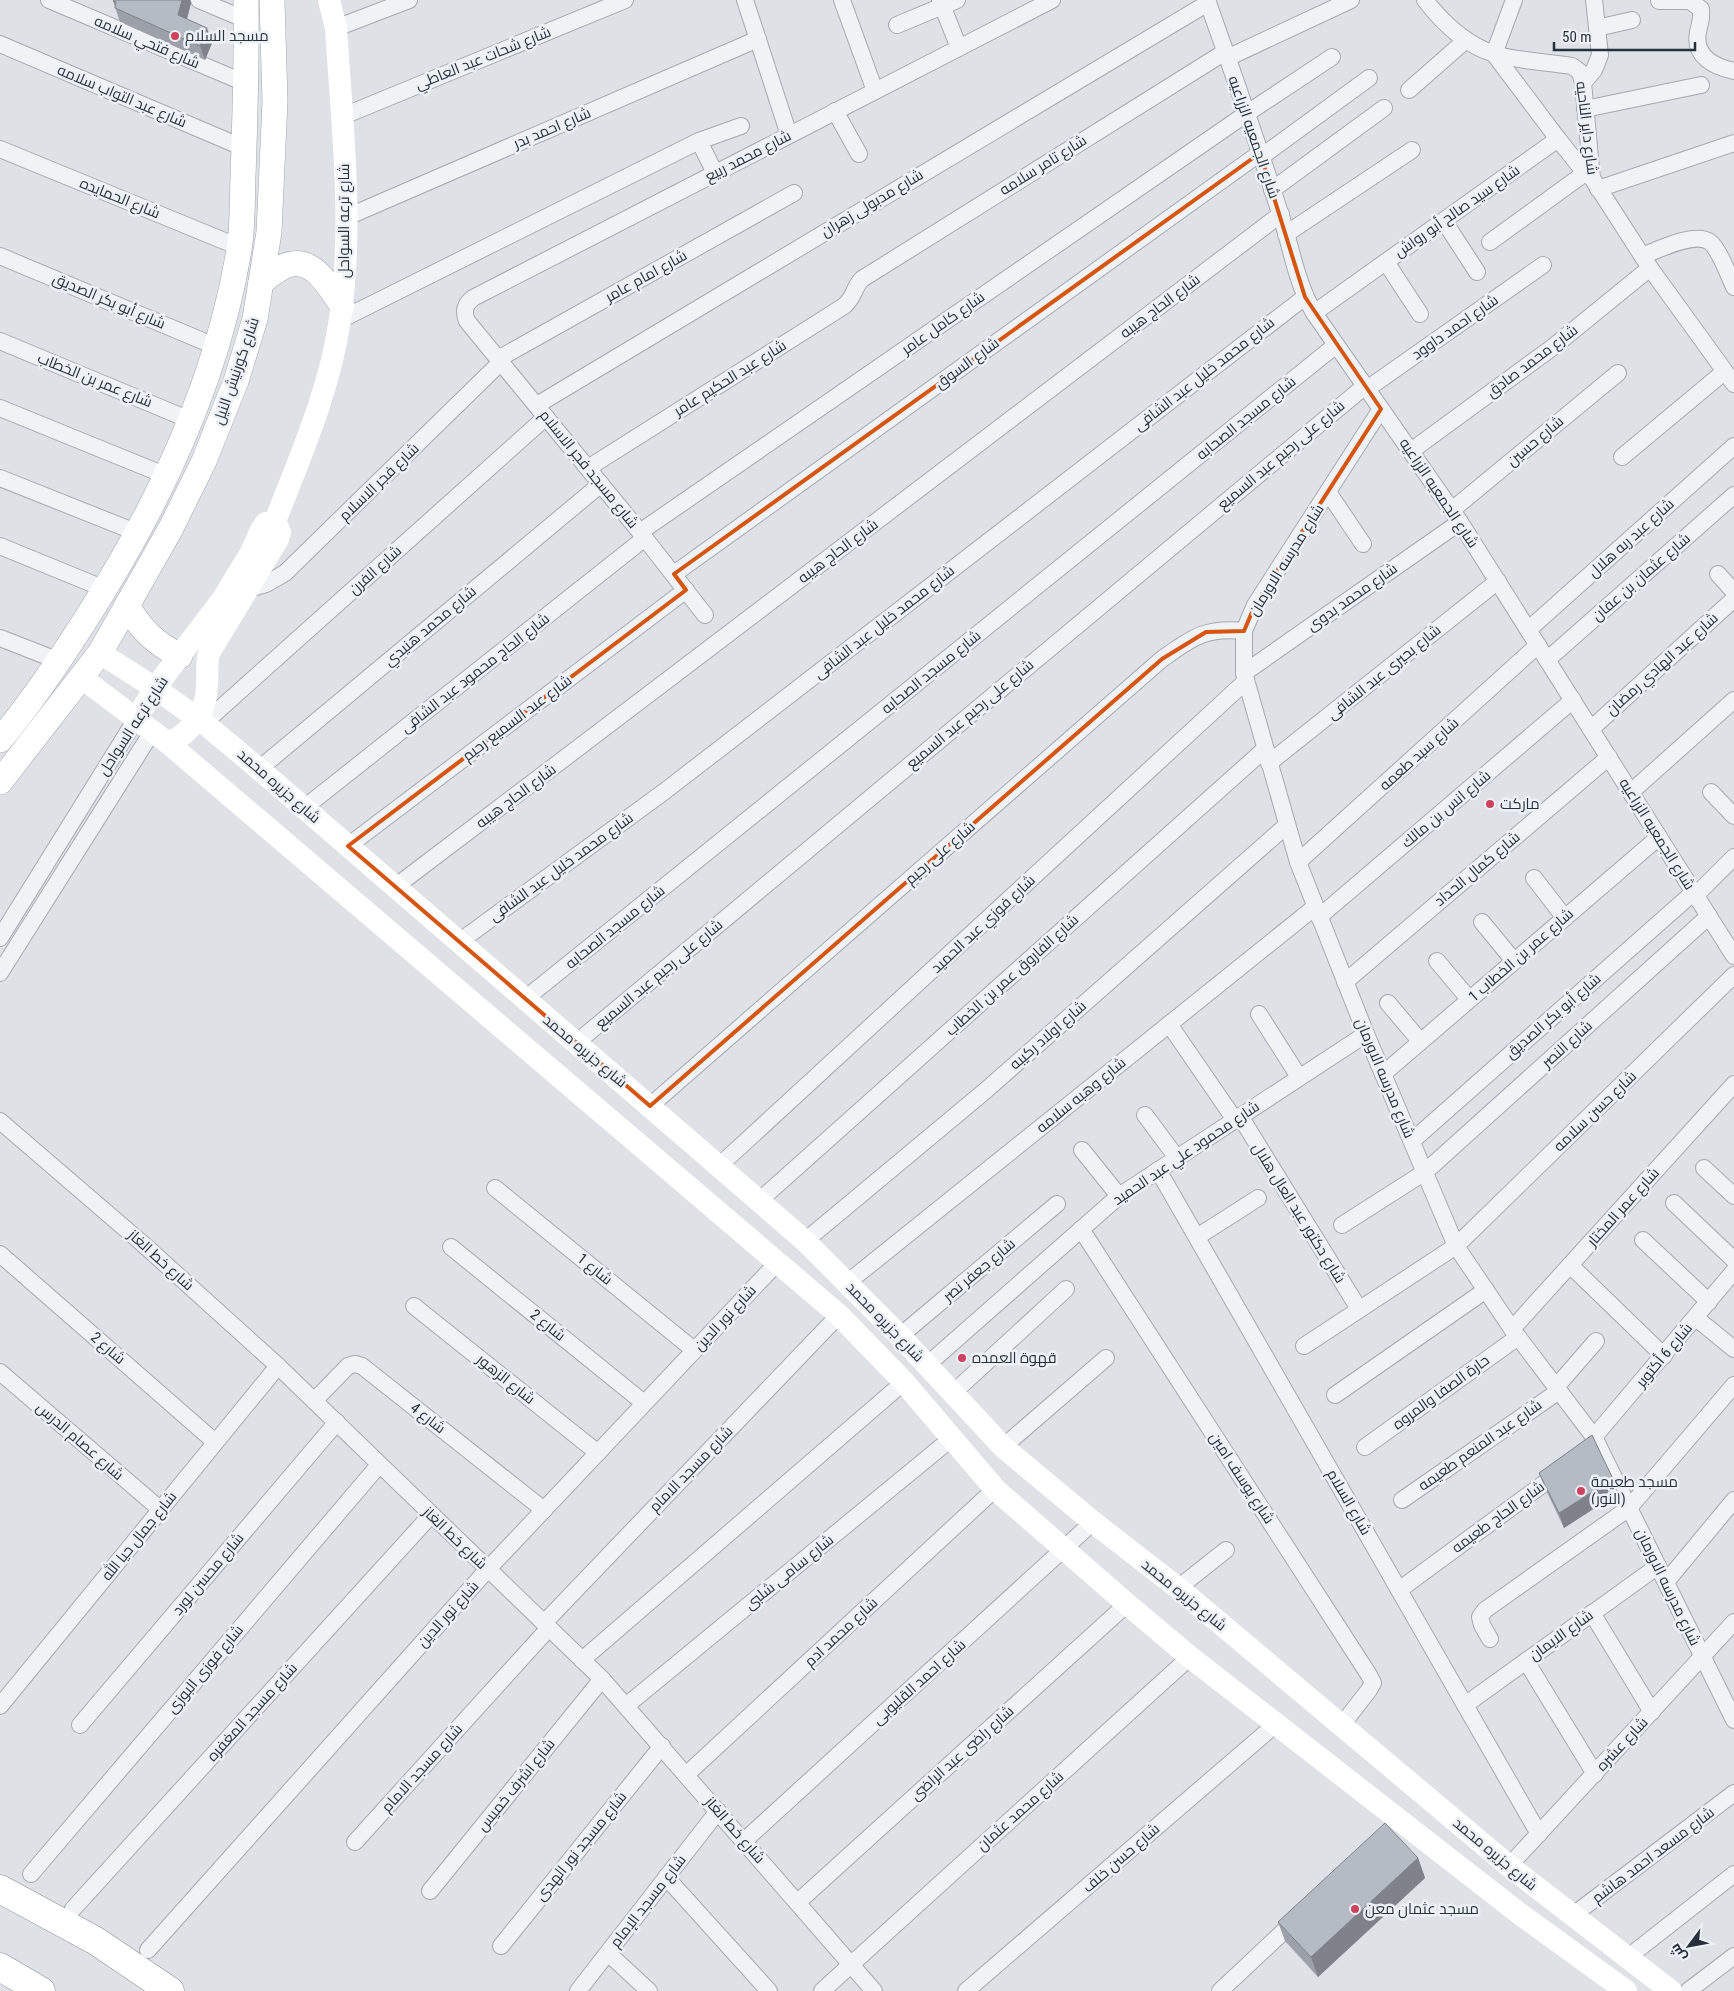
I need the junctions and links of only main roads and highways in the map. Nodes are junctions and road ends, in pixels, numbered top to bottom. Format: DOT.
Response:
graph roads {
  1 [pos="272,0"];
  2 [pos="329,0"];
  3 [pos="344,0"];
  4 [pos="246,10"];
  5 [pos="336,28"];
  6 [pos="261,282"];
  7 [pos="341,313"];
  8 [pos="274,524"];
  9 [pos="128,605"];
  10 [pos="100,653"];
  11 [pos="180,656"];
  12 [pos="82,678"];
  13 [pos="155,688"];
  14 [pos="200,721"];
  15 [pos="152,731"];
  16 [pos="3,732"];
  17 [pos="0,782"];
  18 [pos="543,1016"];
  19 [pos="521,1044"];
  20 [pos="0,1889"];
  21 [pos="1539,1891"];
  22 [pos="1520,1914"];
  23 [pos="0,1967"];
  24 [pos="41,1991"];
  25 [pos="170,1991"];
  26 [pos="1626,1991"];
  27 [pos="1670,1991"];
  1 -- 6 [label="main road, شارع كورنيش النيل"];
  2 -- 5 [label="main road, شارع ترعه السواحل"];
  3 -- 5 [label="main road, شارع ترعه السواحل"];
  4 -- 16 [label="main road, شارع كورنيش النيل"];
  5 -- 7 [label="main road, شارع ترعه السواحل"];
  6 -- 7 [label="main road"];
  6 -- 9 [label="main road, شارع كورنيش النيل"];
  7 -- 8 [label="main road, شارع ترعه السواحل"];
  8 -- 11 [label="main road, شارع ترعه السواحل"];
  8 -- 14 [label="main road, شارع ترعه السواحل"];
  9 -- 10 [label="main road, شارع كورنيش النيل"];
  9 -- 11 [label="main road"];
  10 -- 12 [label="main road, شارع كورنيش النيل"];
  10 -- 13 [label="main road, شارع جزيره محمد"];
  11 -- 13 [label="main road, شارع ترعه السواحل"];
  12 -- 15 [label="main road, شارع جزيره محمد"];
  12 -- 17 [label="main road, شارع كورنيش النيل"];
  13 -- 14 [label="main road, شارع جزيره محمد"];
  13 -- 15 [label="main road, شارع ترعه السواحل"];
  14 -- 15 [label="main road, شارع ترعه السواحل"];
  14 -- 18 [label="main road, شارع جزيره محمد"];
  15 -- 19 [label="main road, شارع جزيره محمد"];
  18 -- 19 [label="main road"];
  18 -- 21 [label="main road, شارع جزيره محمد"];
  19 -- 22 [label="main road, شارع جزيره محمد"];
  20 -- 25 [label="highway"];
  21 -- 22 [label="main road"];
  21 -- 27 [label="main road, شارع جزيره محمد"];
  22 -- 26 [label="main road, شارع جزيره محمد"];
  23 -- 24 [label="highway"];
}
